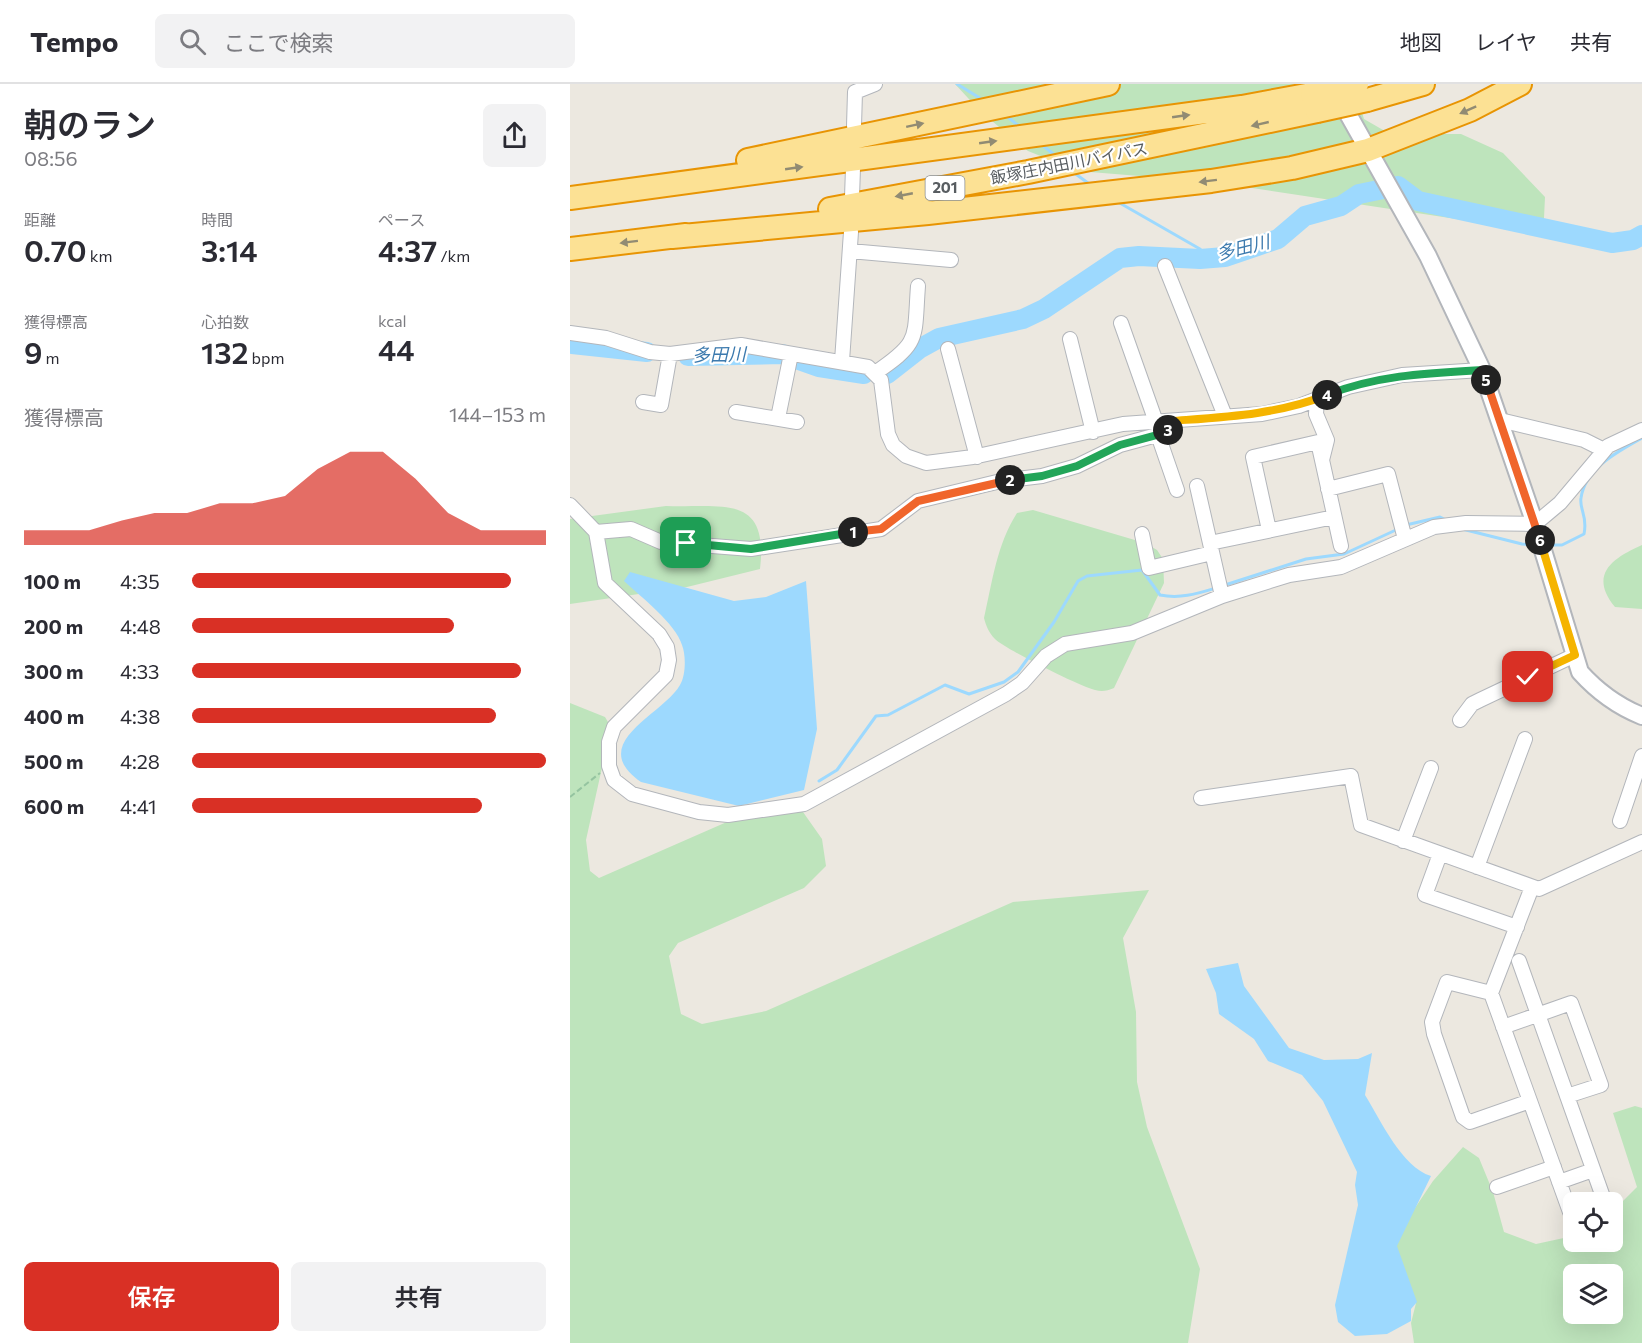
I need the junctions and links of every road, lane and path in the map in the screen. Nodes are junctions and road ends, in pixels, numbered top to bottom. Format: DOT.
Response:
graph roads {
  1 [pos="875,84"];
  2 [pos="1108,84"];
  3 [pos="1423,84"];
  4 [pos="1520,84"];
  5 [pos="854,88"];
  6 [pos="1362,92"];
  7 [pos="1320,96"];
  8 [pos="854,126"];
  9 [pos="1368,150"];
  10 [pos="853,168"];
  11 [pos="570,197"];
  12 [pos="852,197"];
  13 [pos="851,232"];
  14 [pos="672,237"];
  15 [pos="570,249"];
  16 [pos="850,251"];
  17 [pos="951,260"];
  18 [pos="1165,266"];
  19 [pos="918,286"];
  20 [pos="1121,323"];
  21 [pos="570,333"];
  22 [pos="1070,339"];
  23 [pos="948,349"];
  24 [pos="670,354"];
  25 [pos="791,354"];
  26 [pos="842,361"];
  27 [pos="1482,370"];
  28 [pos="875,373"];
  29 [pos="1317,399"];
  30 [pos="643,402"];
  31 [pos="736,412"];
  32 [pos="1225,417"];
  33 [pos="778,418"];
  34 [pos="1500,420"];
  35 [pos="797,422"];
  36 [pos="1157,428"];
  37 [pos="1642,430"];
  38 [pos="1093,432"];
  39 [pos="1604,450"];
  40 [pos="976,457"];
  41 [pos="1322,460"];
  42 [pos="1197,486"];
  43 [pos="1328,489"];
  44 [pos="1177,490"];
  45 [pos="570,505"];
  46 [pos="1334,517"];
  47 [pos="1535,524"];
  48 [pos="1269,530"];
  49 [pos="596,532"];
  50 [pos="1142,534"];
  51 [pos="1405,539"];
  52 [pos="1341,546"];
  53 [pos="1211,548"];
  54 [pos="1222,596"];
  55 [pos="1575,655"];
  56 [pos="1642,716"];
  57 [pos="1460,720"];
  58 [pos="1524,739"];
  59 [pos="1642,756"];
  60 [pos="609,766"];
  61 [pos="1431,768"];
  62 [pos="570,797"];
  63 [pos="1201,798"];
  64 [pos="1620,821"];
  65 [pos="1403,841"];
  66 [pos="1642,842"];
  67 [pos="1440,854"];
  68 [pos="1477,867"];
  69 [pos="1532,887"];
  70 [pos="1517,927"];
  71 [pos="1519,962"];
  72 [pos="1491,993"];
  73 [pos="1538,1014"];
  74 [pos="1503,1027"];
  75 [pos="1567,1096"];
  76 [pos="1530,1101"];
  77 [pos="1554,1167"];
  78 [pos="1593,1170"];
  79 [pos="1559,1182"];
  80 [pos="1497,1187"];
  81 [pos="1601,1192"];
  82 [pos="1563,1193"];
  1 -- 5 [label="street"];
  11 -- 2 [label="highway, one-way"];
  3 -- 6 [label="highway, 飯塚庄内田川バイパス / 201"];
  4 -- 9 [label="highway, one-way"];
  5 -- 8 [label="street"];
  6 -- 7 [label="highway, 飯塚庄内田川バイパス / 201, bridge"];
  7 -- 9 [label="street"];
  11 -- 7 [label="highway, 飯塚庄内田川バイパス / 201, one-way"];
  7 -- 14 [label="highway, 飯塚庄内田川バイパス / 201, one-way"];
  9 -- 14 [label="highway, one-way"];
  9 -- 27 [label="street"];
  10 -- 12 [label="street"];
  13 -- 16 [label="street"];
  14 -- 15 [label="highway, 飯塚庄内田川バイパス / 201, one-way"];
  16 -- 17 [label="street"];
  16 -- 26 [label="street"];
  18 -- 32 [label="street"];
  19 -- 28 [label="street"];
  20 -- 36 [label="street"];
  21 -- 24 [label="street"];
  22 -- 38 [label="street"];
  23 -- 40 [label="street"];
  24 -- 25 [label="street"];
  24 -- 30 [label="street"];
  25 -- 26 [label="street"];
  25 -- 33 [label="street"];
  26 -- 28 [label="street"];
  27 -- 29 [label="street"];
  27 -- 34 [label="street"];
  28 -- 40 [label="street"];
  29 -- 32 [label="street"];
  29 -- 41 [label="street"];
  31 -- 33 [label="street"];
  32 -- 36 [label="street"];
  33 -- 35 [label="street"];
  34 -- 39 [label="street"];
  34 -- 47 [label="street"];
  36 -- 38 [label="street"];
  36 -- 44 [label="street"];
  36 -- 49 [label="street"];
  37 -- 39 [label="street"];
  38 -- 40 [label="street"];
  39 -- 47 [label="street"];
  41 -- 43 [label="street"];
  41 -- 48 [label="street"];
  42 -- 53 [label="street"];
  43 -- 46 [label="street"];
  43 -- 51 [label="street"];
  45 -- 49 [label="street"];
  46 -- 48 [label="street"];
  46 -- 52 [label="street"];
  47 -- 51 [label="street"];
  47 -- 55 [label="street"];
  48 -- 53 [label="street"];
  49 -- 60 [label="street"];
  50 -- 53 [label="street"];
  51 -- 54 [label="street"];
  53 -- 54 [label="street"];
  54 -- 60 [label="street"];
  55 -- 56 [label="street"];
  55 -- 57 [label="street"];
  58 -- 68 [label="street"];
  59 -- 64 [label="street"];
  60 -- 62 [label="path"];
  61 -- 65 [label="street"];
  63 -- 65 [label="street"];
  65 -- 67 [label="street"];
  66 -- 69 [label="street"];
  67 -- 68 [label="street"];
  67 -- 70 [label="street"];
  68 -- 69 [label="street"];
  69 -- 70 [label="street"];
  70 -- 72 [label="street"];
  71 -- 73 [label="street"];
  72 -- 74 [label="street"];
  72 -- 76 [label="street"];
  73 -- 74 [label="street"];
  73 -- 75 [label="street"];
  73 -- 75 [label="street"];
  74 -- 76 [label="street"];
  75 -- 78 [label="street"];
  76 -- 77 [label="street"];
  77 -- 79 [label="street"];
  77 -- 80 [label="street"];
  78 -- 79 [label="street"];
  78 -- 81 [label="street"];
  79 -- 82 [label="street"];
}
